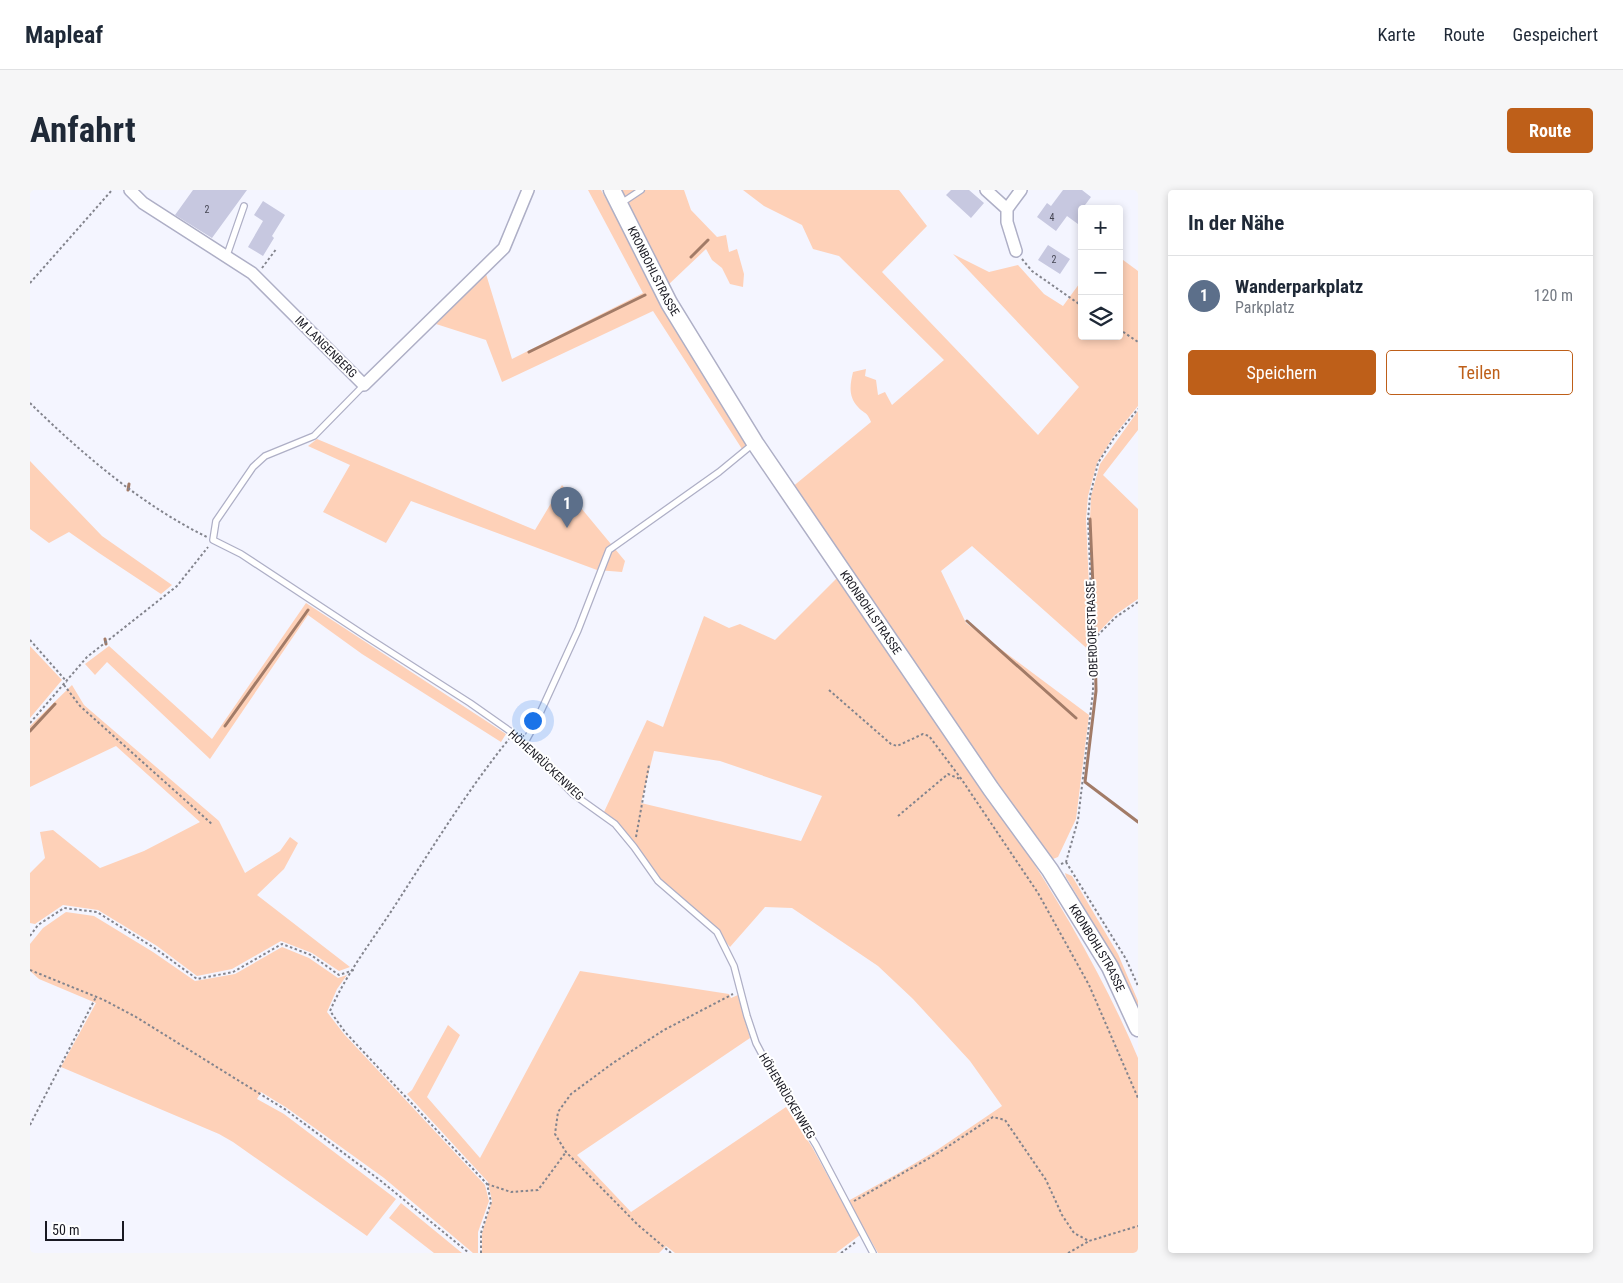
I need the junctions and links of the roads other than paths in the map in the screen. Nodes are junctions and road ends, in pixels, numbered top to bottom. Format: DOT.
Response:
graph roads {
  1 [pos="130,190"];
  2 [pos="528,190"];
  3 [pos="641,190"];
  4 [pos="986,190"];
  5 [pos="1021,190"];
  6 [pos="616,197"];
  7 [pos="244,206"];
  8 [pos="1007,209"];
  9 [pos="1016,251"];
  10 [pos="227,255"];
  11 [pos="364,385"];
  12 [pos="755,443"];
  13 [pos="524,744"];
  14 [pos="1138,1028"];
  15 [pos="873,1253"];
  1 -- 10 [label="street, IM LANGENBERG"];
  2 -- 11 [label="street, IM LANGENBERG"];
  3 -- 6 [label="lane"];
  4 -- 8 [label="street"];
  5 -- 8 [label="street"];
  6 -- 12 [label="main road, KRONBOHLSTRASSE"];
  7 -- 10 [label="lane"];
  8 -- 9 [label="street"];
  10 -- 11 [label="street, IM LANGENBERG"];
  11 -- 13 [label="lane, HÖHENRÜCKENWEG"];
  12 -- 13 [label="lane"];
  12 -- 14 [label="main road, KRONBOHLSTRASSE"];
  13 -- 15 [label="lane, HÖHENRÜCKENWEG"];
}
